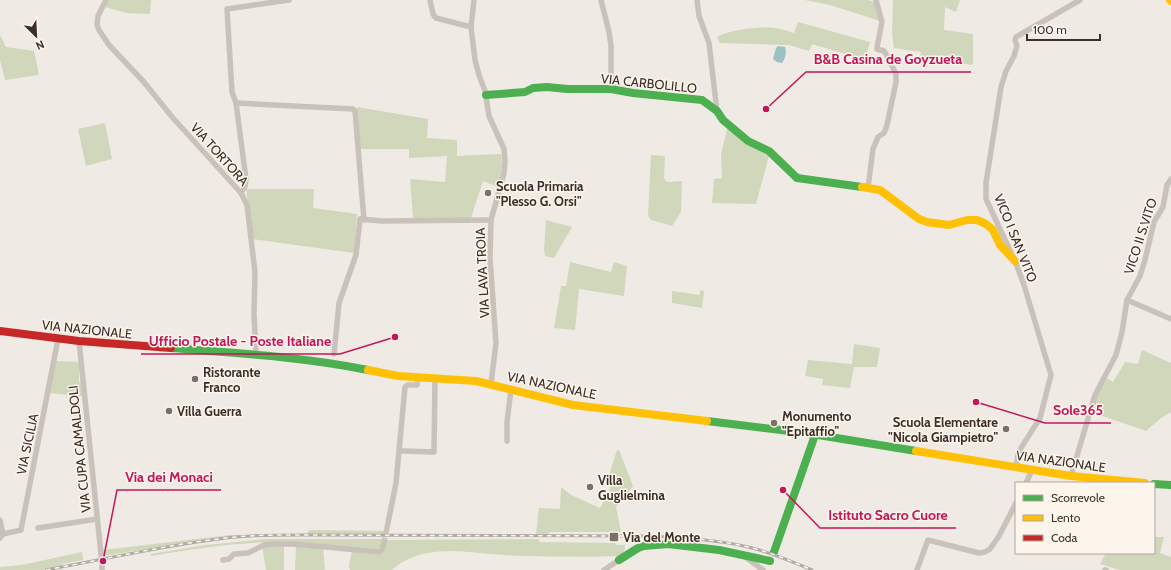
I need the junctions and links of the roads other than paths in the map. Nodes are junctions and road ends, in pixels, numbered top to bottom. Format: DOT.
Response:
graph roads {
  1 [pos="106,0"];
  2 [pos="289,0"];
  3 [pos="430,0"];
  4 [pos="474,0"];
  5 [pos="601,0"];
  6 [pos="697,0"];
  7 [pos="876,0"];
  8 [pos="1080,0"];
  9 [pos="471,27"];
  10 [pos="611,89"];
  11 [pos="486,95"];
  12 [pos="236,103"];
  13 [pos="716,111"];
  14 [pos="1171,179"];
  15 [pos="868,188"];
  16 [pos="241,193"];
  17 [pos="1164,203"];
  18 [pos="1171,206"];
  19 [pos="364,220"];
  20 [pos="491,220"];
  21 [pos="1015,261"];
  22 [pos="1127,300"];
  23 [pos="1171,320"];
  24 [pos="0,331"];
  25 [pos="58,339"];
  26 [pos="79,341"];
  27 [pos="256,354"];
  28 [pos="334,358"];
  29 [pos="418,378"];
  30 [pos="435,379"];
  31 [pos="491,384"];
  32 [pos="511,389"];
  33 [pos="815,435"];
  34 [pos="507,441"];
  35 [pos="403,451"];
  36 [pos="1016,467"];
  37 [pos="1032,470"];
  38 [pos="1071,476"];
  39 [pos="1026,482"];
  40 [pos="1134,482"];
  41 [pos="1155,484"];
  42 [pos="1171,485"];
  43 [pos="1015,505"];
  44 [pos="97,519"];
  45 [pos="0,520"];
  46 [pos="38,528"];
  47 [pos="387,528"];
  48 [pos="1,536"];
  49 [pos="384,543"];
  50 [pos="774,552"];
  51 [pos="101,554"];
  52 [pos="744,555"];
  53 [pos="223,560"];
  54 [pos="770,561"];
  55 [pos="614,565"];
  56 [pos="604,570"];
  57 [pos="763,570"];
  58 [pos="917,570"];
  1 -- 16 [label="street, VIA TORTORA"];
  2 -- 12 [label="street"];
  3 -- 9 [label="street"];
  4 -- 9 [label="street, VIA LAVA TROIA"];
  5 -- 10 [label="street"];
  6 -- 13 [label="street"];
  7 -- 15 [label="street"];
  8 -- 21 [label="street, VICO I SAN VITO"];
  9 -- 11 [label="street, VIA LAVA TROIA"];
  10 -- 11 [label="main road, VIA CARBOLILLO"];
  10 -- 13 [label="main road, VIA CARBOLILLO"];
  11 -- 20 [label="street, VIA LAVA TROIA"];
  12 -- 16 [label="street"];
  12 -- 19 [label="street"];
  13 -- 15 [label="main road, VIA CARBOLILLO"];
  14 -- 17 [label="street, VICO II S.VITO"];
  15 -- 21 [label="main road, VIA CARBOLILLO"];
  16 -- 27 [label="street, VIA TORTORA"];
  17 -- 18 [label="street"];
  17 -- 22 [label="street, VICO II S.VITO"];
  19 -- 20 [label="street"];
  19 -- 28 [label="street"];
  20 -- 31 [label="street, VIA LAVA TROIA"];
  21 -- 36 [label="street, VICO I SAN VITO"];
  22 -- 23 [label="street"];
  22 -- 38 [label="street, VICO II S.VITO"];
  24 -- 25 [label="main road, VIA NAZIONALE"];
  25 -- 26 [label="main road, VIA NAZIONALE"];
  25 -- 48 [label="street, VIA SICILIA"];
  26 -- 27 [label="main road, VIA NAZIONALE"];
  26 -- 44 [label="street, VIA CUPA CAMALDOLI"];
  27 -- 28 [label="main road, VIA NAZIONALE"];
  28 -- 29 [label="main road, VIA NAZIONALE"];
  29 -- 30 [label="main road, VIA NAZIONALE"];
  29 -- 47 [label="street"];
  30 -- 31 [label="main road, VIA NAZIONALE"];
  30 -- 35 [label="street"];
  31 -- 32 [label="main road, VIA NAZIONALE"];
  32 -- 33 [label="main road, VIA NAZIONALE"];
  32 -- 34 [label="street"];
  33 -- 36 [label="main road, VIA NAZIONALE"];
  33 -- 50 [label="main road"];
  36 -- 37 [label="main road, VIA NAZIONALE"];
  37 -- 38 [label="main road, VIA NAZIONALE"];
  37 -- 39 [label="street"];
  38 -- 40 [label="main road, VIA NAZIONALE"];
  41 -- 42 [label="main road"];
  43 -- 58 [label="street"];
  44 -- 46 [label="street"];
  44 -- 51 [label="street, VIA CUPA CAMALDOLI"];
  45 -- 48 [label="street"];
  49 -- 53 [label="street"];
  52 -- 54 [label="main road"];
  52 -- 55 [label="main road"];
  52 -- 57 [label="street"];
  55 -- 56 [label="street"];
}
